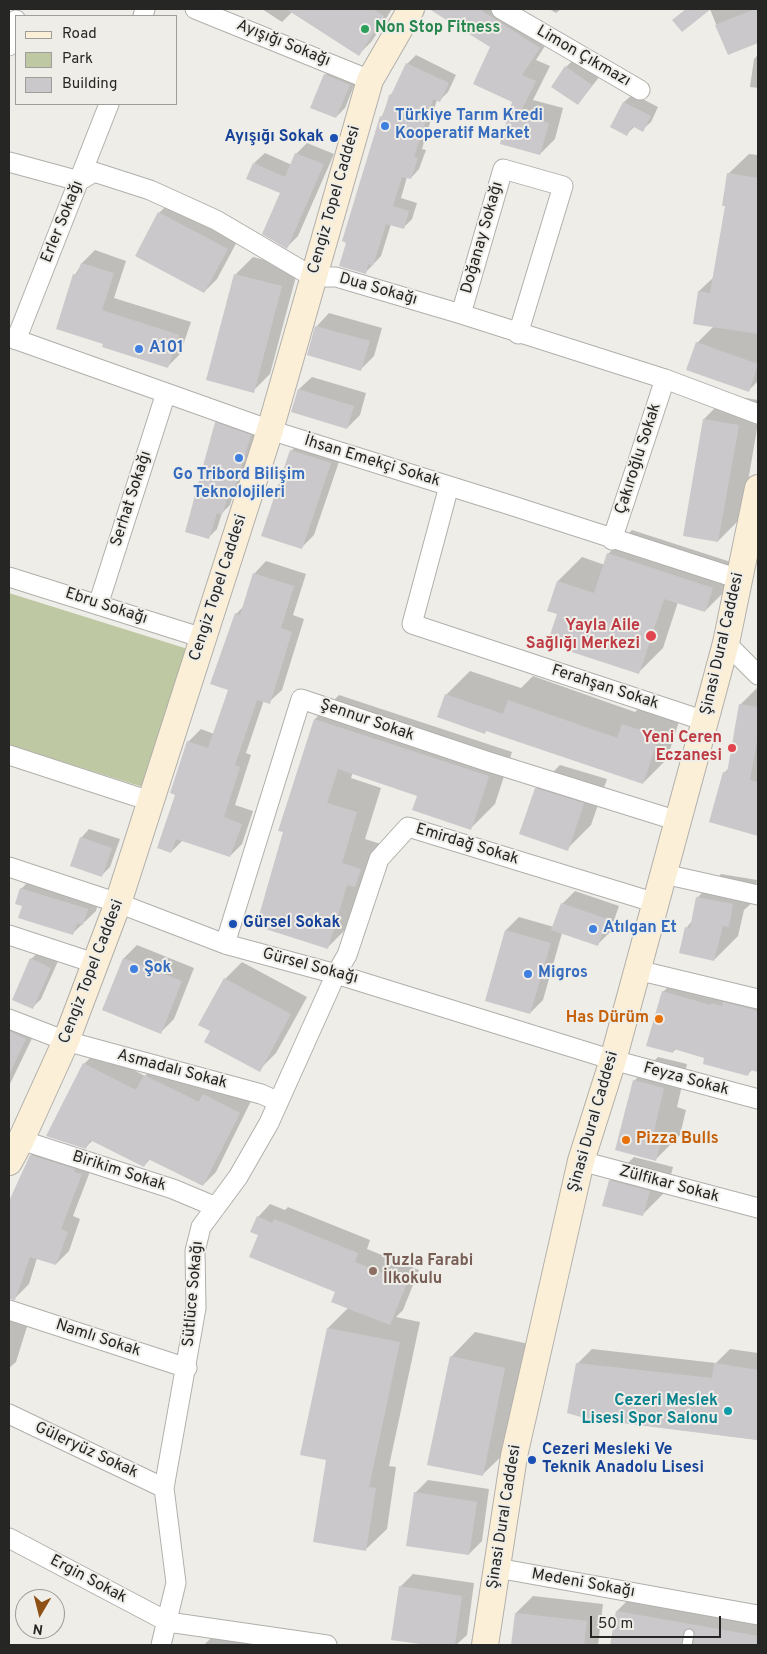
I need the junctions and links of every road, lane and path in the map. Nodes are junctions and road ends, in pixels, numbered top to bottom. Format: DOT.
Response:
graph roads {
  1 [pos="195,9"];
  2 [pos="411,9"];
  3 [pos="501,9"];
  4 [pos="15,24"];
  5 [pos="9,46"];
  6 [pos="370,80"];
  7 [pos="640,90"];
  8 [pos="109,105"];
  9 [pos="9,162"];
  10 [pos="79,181"];
  11 [pos="314,277"];
  12 [pos="460,314"];
  13 [pos="518,334"];
  14 [pos="12,339"];
  15 [pos="666,379"];
  16 [pos="166,393"];
  17 [pos="758,414"];
  18 [pos="270,430"];
  19 [pos="449,486"];
  20 [pos="758,488"];
  21 [pos="612,540"];
  22 [pos="9,577"];
  23 [pos="739,579"];
  24 [pos="98,604"];
  25 [pos="204,638"];
  26 [pos="726,643"];
  27 [pos="758,675"];
  28 [pos="705,721"];
  29 [pos="9,755"];
  30 [pos="150,801"];
  31 [pos="678,822"];
  32 [pos="9,867"];
  33 [pos="664,874"];
  34 [pos="758,895"];
  35 [pos="656,902"];
  36 [pos="118,903"];
  37 [pos="9,935"];
  38 [pos="224,944"];
  39 [pos="97,964"];
  40 [pos="637,970"];
  41 [pos="336,974"];
  42 [pos="758,999"];
  43 [pos="9,1019"];
  44 [pos="66,1041"];
  45 [pos="613,1060"];
  46 [pos="758,1099"];
  47 [pos="277,1102"];
  48 [pos="15,1151"];
  49 [pos="581,1161"];
  50 [pos="216,1207"];
  51 [pos="758,1208"];
  52 [pos="9,1310"];
  53 [pos="186,1368"];
  54 [pos="9,1414"];
  55 [pos="164,1488"];
  56 [pos="9,1538"];
  57 [pos="496,1568"];
  58 [pos="758,1615"];
  59 [pos="168,1622"];
  60 [pos="689,1634"];
  61 [pos="161,1645"];
  62 [pos="327,1645"];
  63 [pos="484,1645"];
  64 [pos="687,1645"];
  1 -- 6 [label="street, Ayışığı Sokağı"];
  2 -- 6 [label="street, Cengiz Topel Caddesi"];
  3 -- 7 [label="street, Limon Çıkmazı"];
  4 -- 5 [label="street"];
  6 -- 11 [label="street, Cengiz Topel Caddesi"];
  8 -- 10 [label="street, Erler Sokağı"];
  9 -- 10 [label="street"];
  10 -- 11 [label="street, Dua Sokağı"];
  10 -- 14 [label="street, Erler Sokağı"];
  11 -- 12 [label="street, Dua Sokağı"];
  11 -- 18 [label="street, Cengiz Topel Caddesi"];
  12 -- 13 [label="street, Dua Sokağı"];
  12 -- 13 [label="street, Doğanay Sokağı"];
  13 -- 15 [label="street, Dua Sokağı"];
  14 -- 16 [label="street, İhsan Emekçi Sokak"];
  15 -- 17 [label="street, Dua Sokağı"];
  15 -- 21 [label="street, Çakıroğlu Sokak"];
  16 -- 18 [label="street, İhsan Emekçi Sokak"];
  16 -- 24 [label="street, Serhat Sokağı"];
  18 -- 19 [label="street, İhsan Emekçi Sokak"];
  18 -- 25 [label="street, Cengiz Topel Caddesi"];
  19 -- 21 [label="street, İhsan Emekçi Sokak"];
  19 -- 28 [label="street, Ferahşan Sokak"];
  20 -- 23 [label="street, Şinasi Dural Caddesi"];
  21 -- 23 [label="street, İhsan Emekçi Sokak"];
  22 -- 24 [label="street, Ebru Sokağı"];
  23 -- 26 [label="street, Şinasi Dural Caddesi"];
  24 -- 25 [label="street, Ebru Sokağı"];
  25 -- 30 [label="street, Cengiz Topel Caddesi"];
  26 -- 27 [label="street"];
  26 -- 28 [label="street, Şinasi Dural Caddesi"];
  28 -- 31 [label="street, Şinasi Dural Caddesi"];
  29 -- 30 [label="street"];
  30 -- 36 [label="street, Cengiz Topel Caddesi"];
  31 -- 33 [label="street, Şinasi Dural Caddesi"];
  31 -- 38 [label="street, Şennur Sokak"];
  32 -- 36 [label="street, Gürsel Sokağı"];
  33 -- 34 [label="street"];
  33 -- 35 [label="street, Şinasi Dural Caddesi"];
  35 -- 40 [label="street, Şinasi Dural Caddesi"];
  35 -- 41 [label="street, Emirdağ Sokak"];
  36 -- 38 [label="street, Gürsel Sokağı"];
  36 -- 39 [label="street, Cengiz Topel Caddesi"];
  37 -- 39 [label="street"];
  38 -- 41 [label="street, Gürsel Sokağı"];
  39 -- 44 [label="street, Cengiz Topel Caddesi"];
  40 -- 42 [label="street"];
  40 -- 45 [label="street, Şinasi Dural Caddesi"];
  41 -- 45 [label="street, Gürsel Sokağı"];
  41 -- 47 [label="street, Sütlüce Sokağı"];
  43 -- 44 [label="street, Asmadalı Sokak"];
  44 -- 47 [label="street, Asmadalı Sokak"];
  44 -- 48 [label="street, Cengiz Topel Caddesi"];
  45 -- 46 [label="street, Feyza Sokak"];
  45 -- 49 [label="street, Şinasi Dural Caddesi"];
  47 -- 50 [label="street, Sütlüce Sokağı"];
  48 -- 50 [label="street, Birikim Sokak"];
  49 -- 51 [label="street, Zülfikar Sokak"];
  49 -- 57 [label="street, Şinasi Dural Caddesi"];
  50 -- 53 [label="street, Sütlüce Sokağı"];
  52 -- 53 [label="street, Namlı Sokak"];
  53 -- 55 [label="street, Sütlüce Sokağı"];
  54 -- 55 [label="street, Güleryüz Sokak"];
  55 -- 59 [label="street, Sütlüce Sokağı"];
  56 -- 59 [label="street, Ergin Sokak"];
  57 -- 58 [label="street, Medeni Sokağı"];
  57 -- 63 [label="street, Şinasi Dural Caddesi"];
  59 -- 61 [label="street, Sütlüce Sokağı"];
  59 -- 62 [label="street, Ergin Sokak"];
  60 -- 64 [label="lane"];
}
